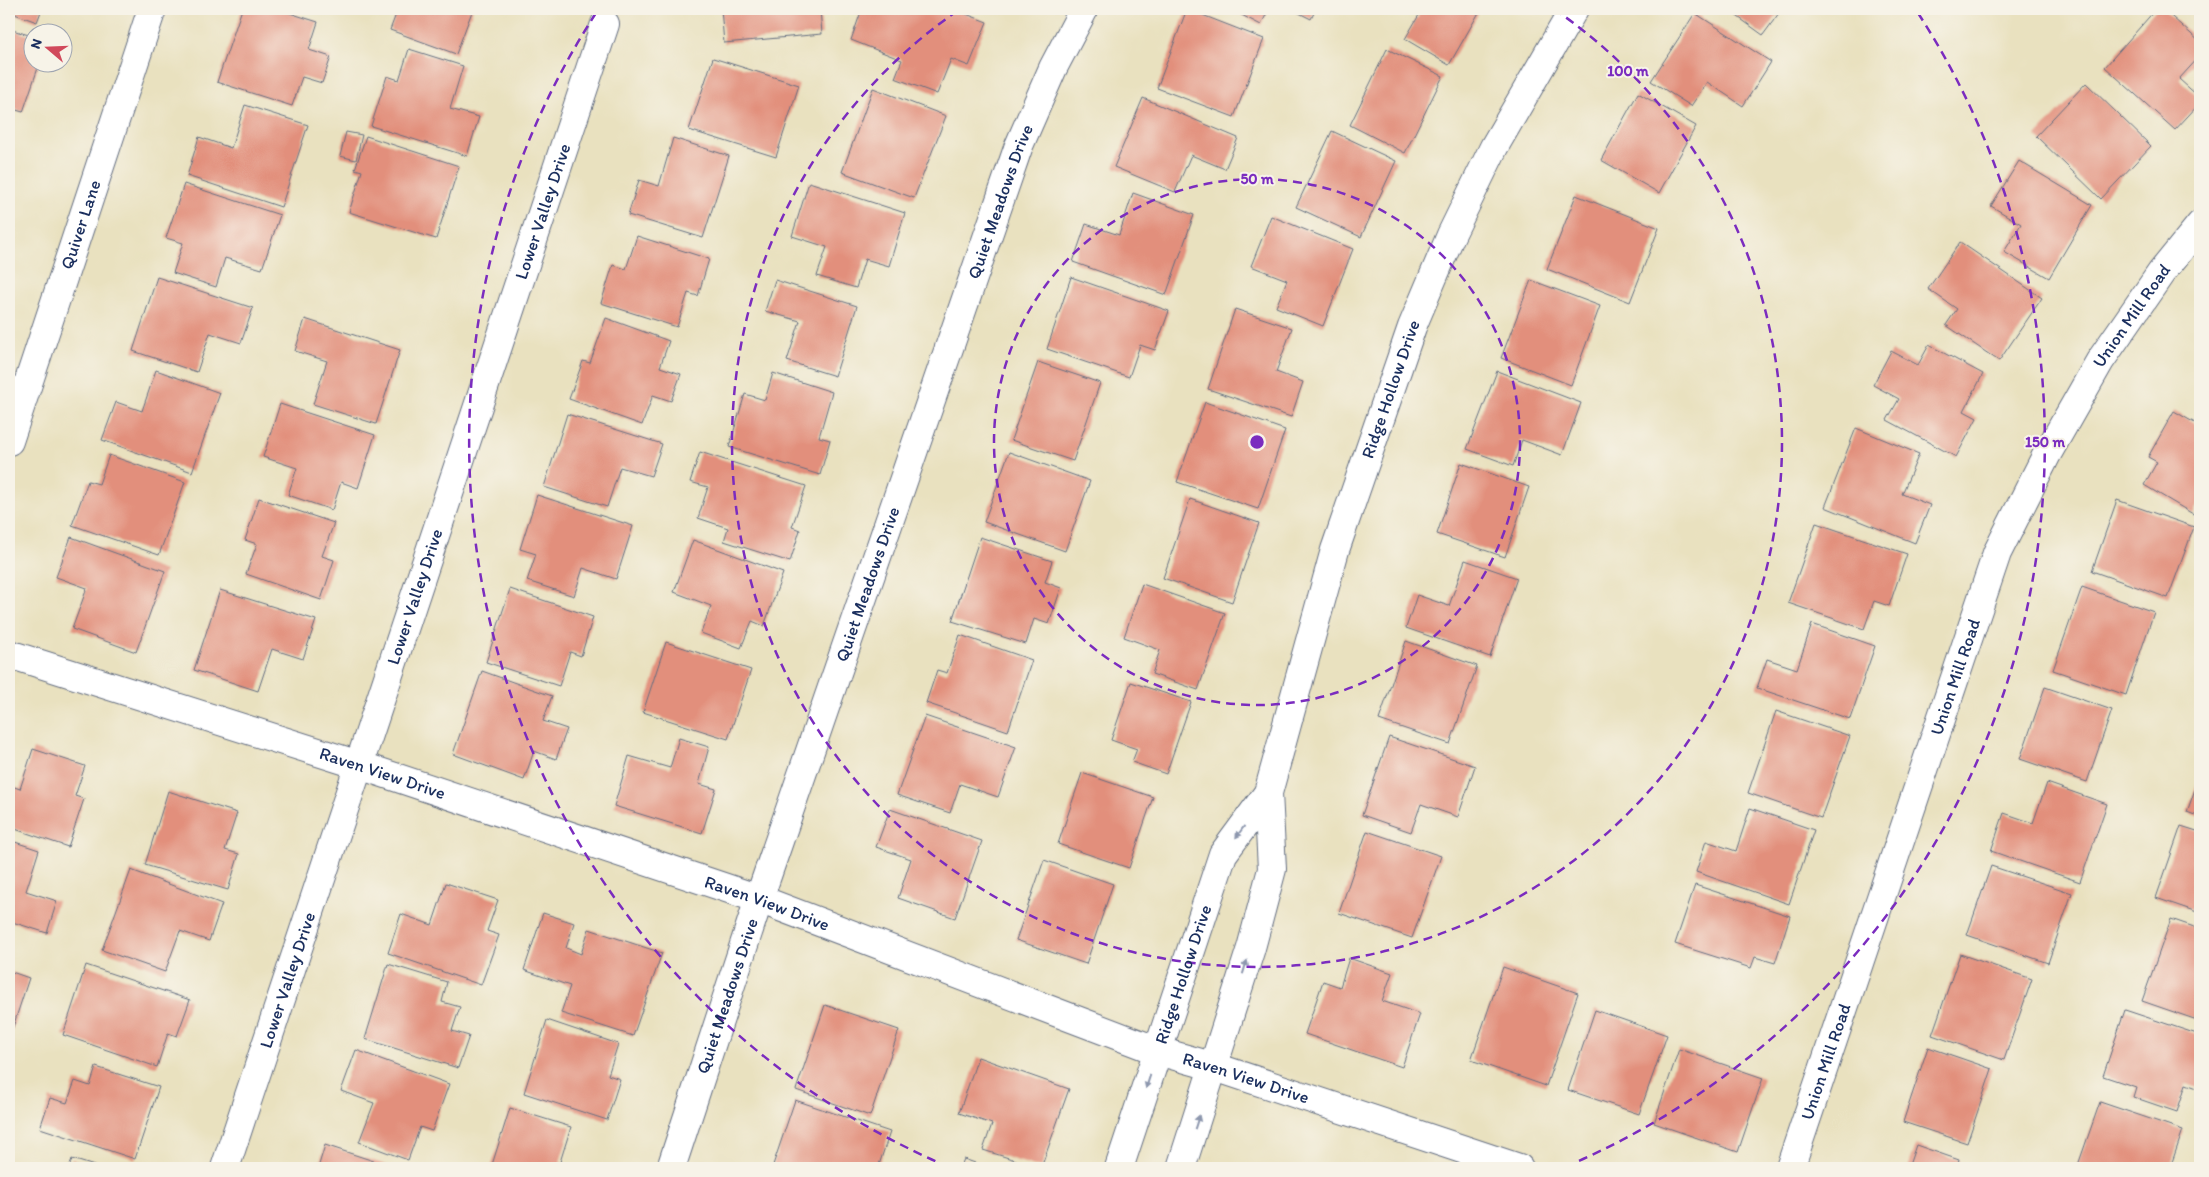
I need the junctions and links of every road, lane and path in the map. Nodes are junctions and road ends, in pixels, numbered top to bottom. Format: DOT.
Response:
graph roads {
  1 [pos="152,9"];
  2 [pos="1084,9"];
  3 [pos="1574,9"];
  4 [pos="604,24"];
  5 [pos="2200,225"];
  6 [pos="9,441"];
  7 [pos="9,654"];
  8 [pos="359,765"];
  9 [pos="1268,793"];
  10 [pos="759,899"];
  11 [pos="1158,1051"];
  12 [pos="1215,1067"];
  13 [pos="225,1168"];
  14 [pos="671,1168"];
  15 [pos="1119,1168"];
  16 [pos="1181,1168"];
  17 [pos="1519,1168"];
  18 [pos="1790,1168"];
  1 -- 6 [label="street, Quiver Lane"];
  2 -- 10 [label="street, Quiet Meadows Drive"];
  3 -- 9 [label="street, Ridge Hollow Drive"];
  4 -- 8 [label="street, Lower Valley Drive"];
  5 -- 18 [label="street, Union Mill Road"];
  7 -- 8 [label="street, Raven View Drive"];
  8 -- 10 [label="street, Raven View Drive"];
  8 -- 13 [label="street, Lower Valley Drive"];
  9 -- 11 [label="street, Ridge Hollow Drive, one-way"];
  12 -- 9 [label="street, Ridge Hollow Drive, one-way"];
  10 -- 11 [label="street, Raven View Drive"];
  10 -- 14 [label="street, Quiet Meadows Drive"];
  11 -- 12 [label="street, Raven View Drive"];
  11 -- 15 [label="street, Ridge Hollow Drive, one-way"];
  16 -- 12 [label="street, Ridge Hollow Drive, one-way"];
  12 -- 17 [label="street, Raven View Drive"];
}
